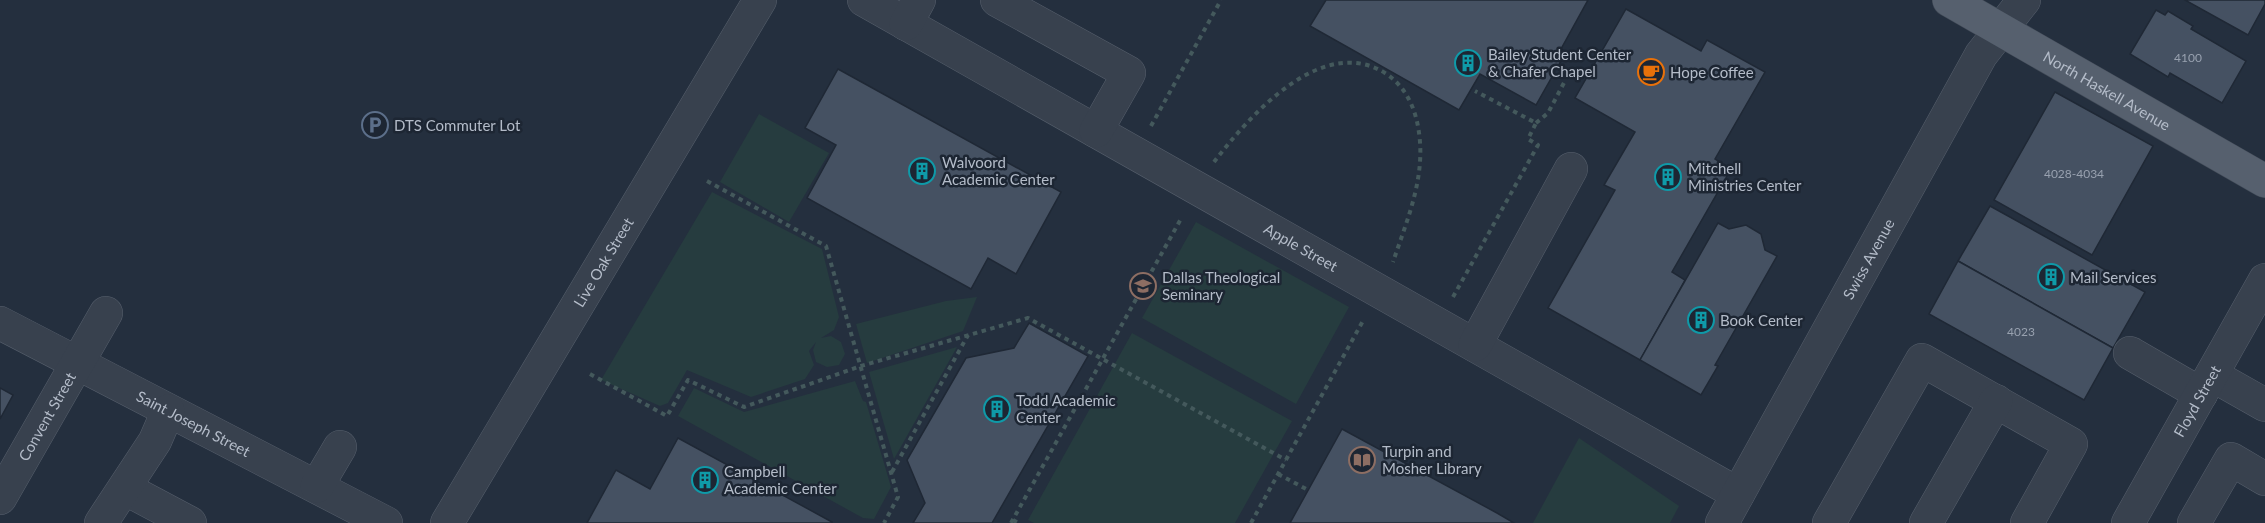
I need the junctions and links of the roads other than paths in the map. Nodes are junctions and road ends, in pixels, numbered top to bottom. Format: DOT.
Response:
graph roads {
  1 [pos="759,0"];
  2 [pos="864,0"];
  3 [pos="997,0"];
  4 [pos="1949,0"];
  5 [pos="2024,0"];
  6 [pos="913,12"];
  7 [pos="2001,29"];
  8 [pos="1096,130"];
  9 [pos="1571,169"];
  10 [pos="2265,181"];
  11 [pos="2265,280"];
  12 [pos="115,319"];
  13 [pos="0,323"];
  14 [pos="1475,345"];
  15 [pos="2130,353"];
  16 [pos="87,369"];
  17 [pos="2206,384"];
  18 [pos="1996,401"];
  19 [pos="2265,405"];
  20 [pos="168,411"];
  21 [pos="339,447"];
  22 [pos="2265,479"];
  23 [pos="317,486"];
  24 [pos="126,489"];
  25 [pos="1738,494"];
  26 [pos="0,498"];
  27 [pos="101,523"];
  28 [pos="190,523"];
  29 [pos="386,523"];
  30 [pos="447,523"];
  31 [pos="1722,523"];
  32 [pos="1829,523"];
  33 [pos="1926,523"];
  34 [pos="2027,523"];
  35 [pos="2128,523"];
  36 [pos="2194,523"];
  1 -- 30 [label="street, Live Oak Street"];
  2 -- 6 [label="street, Apple Street"];
  3 -- 8 [label="street"];
  4 -- 7 [label="main road, North Haskell Avenue"];
  5 -- 7 [label="street, Swiss Avenue"];
  6 -- 8 [label="street, Apple Street"];
  7 -- 10 [label="main road, North Haskell Avenue"];
  7 -- 25 [label="street, Swiss Avenue"];
  8 -- 14 [label="street, Apple Street"];
  9 -- 14 [label="street"];
  11 -- 17 [label="street, Floyd Street"];
  12 -- 16 [label="street, Convent Street"];
  13 -- 16 [label="street, Saint Joseph Street"];
  14 -- 25 [label="street, Apple Street"];
  15 -- 17 [label="street"];
  16 -- 20 [label="street, Saint Joseph Street"];
  16 -- 26 [label="street, Convent Street"];
  17 -- 19 [label="street"];
  17 -- 35 [label="street, Floyd Street"];
  18 -- 32 [label="street"];
  18 -- 33 [label="street"];
  18 -- 34 [label="street"];
  20 -- 23 [label="street, Saint Joseph Street"];
  20 -- 24 [label="street"];
  21 -- 23 [label="street"];
  22 -- 36 [label="street"];
  23 -- 29 [label="street, Saint Joseph Street"];
  24 -- 27 [label="street"];
  24 -- 28 [label="street"];
  25 -- 31 [label="street, Swiss Avenue"];
}
